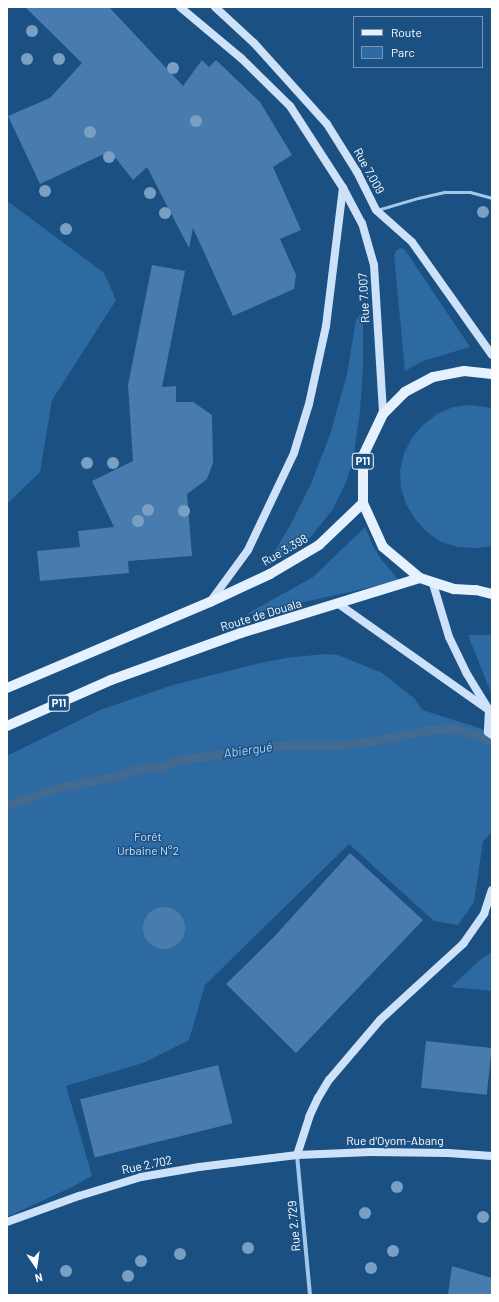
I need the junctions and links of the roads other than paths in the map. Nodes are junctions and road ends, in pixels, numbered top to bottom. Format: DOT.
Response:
graph roads {
  1 [pos="180,7"];
  2 [pos="215,7"];
  3 [pos="343,188"];
  4 [pos="492,198"];
  5 [pos="376,210"];
  6 [pos="492,355"];
  7 [pos="492,374"];
  8 [pos="383,414"];
  9 [pos="363,503"];
  10 [pos="420,578"];
  11 [pos="433,584"];
  12 [pos="492,594"];
  13 [pos="210,602"];
  14 [pos="340,605"];
  15 [pos="7,688"];
  16 [pos="489,710"];
  17 [pos="490,723"];
  18 [pos="7,726"];
  19 [pos="492,735"];
  20 [pos="492,890"];
  21 [pos="297,1155"];
  22 [pos="492,1156"];
  23 [pos="7,1222"];
  24 [pos="310,1295"];
  1 -- 3 [label="main road"];
  2 -- 5 [label="main road, Rue 7.009"];
  3 -- 8 [label="main road, Rue 7.007"];
  3 -- 13 [label="main road"];
  4 -- 5 [label="lane"];
  5 -- 6 [label="main road, Rue 7.009"];
  7 -- 8 [label="main road, P11"];
  8 -- 9 [label="main road, P11"];
  9 -- 10 [label="main road, P11"];
  9 -- 13 [label="main road, Rue 3.398"];
  10 -- 11 [label="main road, P11"];
  10 -- 14 [label="main road, Route de Douala / P11"];
  11 -- 12 [label="main road, P11"];
  11 -- 16 [label="main road"];
  13 -- 15 [label="main road"];
  14 -- 16 [label="main road"];
  14 -- 18 [label="main road, Route de Douala / P11"];
  16 -- 17 [label="main road"];
  17 -- 19 [label="main road"];
  20 -- 21 [label="main road"];
  21 -- 22 [label="main road, Rue d'Oyom-Abang"];
  21 -- 23 [label="main road, Rue 2.702"];
  21 -- 24 [label="street, Rue 2.729"];
}
